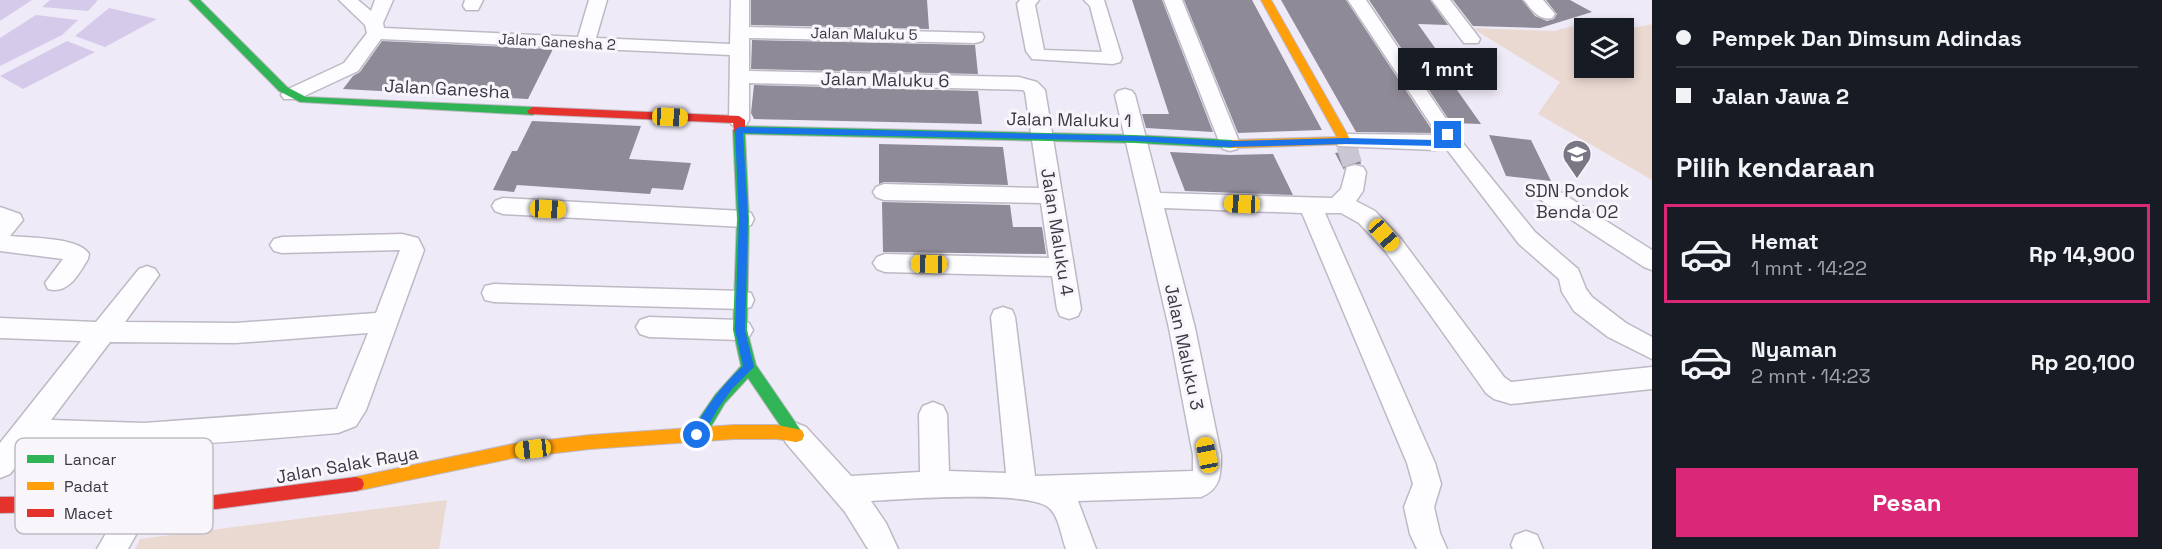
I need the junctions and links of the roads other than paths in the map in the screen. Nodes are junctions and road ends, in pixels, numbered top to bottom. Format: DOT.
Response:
graph roads {
  1 [pos="194,0"];
  2 [pos="348,0"];
  3 [pos="384,0"];
  4 [pos="598,0"];
  5 [pos="740,0"];
  6 [pos="1030,0"];
  7 [pos="1093,0"];
  8 [pos="1173,0"];
  9 [pos="1266,0"];
  10 [pos="1357,0"];
  11 [pos="1442,0"];
  12 [pos="1533,0"];
  13 [pos="1546,14"];
  14 [pos="375,28"];
  15 [pos="975,37"];
  16 [pos="743,38"];
  17 [pos="1471,39"];
  18 [pos="585,43"];
  19 [pos="740,77"];
  20 [pos="1030,86"];
  21 [pos="291,95"];
  22 [pos="1125,95"];
  23 [pos="739,125"];
  24 [pos="1042,138"];
  25 [pos="1135,139"];
  26 [pos="1448,139"];
  27 [pos="1346,143"];
  28 [pos="1230,144"];
  29 [pos="1355,172"];
  30 [pos="884,192"];
  31 [pos="1546,193"];
  32 [pos="1051,196"];
  33 [pos="1150,200"];
  34 [pos="1342,204"];
  35 [pos="503,206"];
  36 [pos="1311,207"];
  37 [pos="0,215"];
  38 [pos="743,219"];
  39 [pos="0,232"];
  40 [pos="0,243"];
  41 [pos="282,245"];
  42 [pos="1652,261"];
  43 [pos="885,263"];
  44 [pos="1062,267"];
  45 [pos="147,276"];
  46 [pos="57,283"];
  47 [pos="494,293"];
  48 [pos="742,300"];
  49 [pos="1069,309"];
  50 [pos="1003,317"];
  51 [pos="385,322"];
  52 [pos="649,327"];
  53 [pos="0,328"];
  54 [pos="740,330"];
  55 [pos="103,332"];
  56 [pos="1652,349"];
  57 [pos="749,367"];
  58 [pos="1652,378"];
  59 [pos="933,414"];
  60 [pos="27,430"];
  61 [pos="697,435"];
  62 [pos="796,435"];
  63 [pos="21,438"];
  64 [pos="15,446"];
  65 [pos="0,465"];
  66 [pos="935,484"];
  67 [pos="1035,488"];
  68 [pos="846,489"];
  69 [pos="213,502"];
  70 [pos="0,505"];
  71 [pos="15,505"];
  72 [pos="121,534"];
  73 [pos="112,549"];
  74 [pos="883,549"];
  75 [pos="1081,549"];
  76 [pos="1432,549"];
  1 -- 21 [label="street"];
  2 -- 14 [label="street"];
  3 -- 14 [label="street"];
  4 -- 18 [label="street"];
  5 -- 16 [label="street"];
  6 -- 7 [label="street"];
  8 -- 28 [label="street"];
  9 -- 27 [label="street"];
  10 -- 26 [label="street"];
  11 -- 17 [label="street"];
  12 -- 13 [label="street"];
  14 -- 18 [label="street, Jalan Ganesha 2"];
  14 -- 21 [label="street"];
  15 -- 16 [label="street, Jalan Maluku 5"];
  16 -- 18 [label="street, Jalan Ganesha 2"];
  16 -- 19 [label="street"];
  19 -- 20 [label="street, Jalan Maluku 6"];
  19 -- 23 [label="street"];
  20 -- 24 [label="street, Jalan Maluku 4"];
  21 -- 23 [label="street, Jalan Ganesha"];
  22 -- 25 [label="street, Jalan Maluku 3"];
  23 -- 24 [label="street, Jalan Maluku 1"];
  23 -- 38 [label="street"];
  24 -- 25 [label="street, Jalan Maluku 1"];
  24 -- 32 [label="street, Jalan Maluku 4"];
  25 -- 28 [label="street, Jalan Maluku 1"];
  25 -- 33 [label="street, Jalan Maluku 3"];
  26 -- 27 [label="street"];
  26 -- 56 [label="street"];
  27 -- 28 [label="street, Jalan Maluku 1"];
  29 -- 34 [label="street"];
  30 -- 32 [label="street"];
  31 -- 42 [label="street"];
  32 -- 44 [label="street, Jalan Maluku 4"];
  33 -- 36 [label="street"];
  33 -- 67 [label="street, Jalan Maluku 3"];
  34 -- 36 [label="street"];
  34 -- 58 [label="street"];
  35 -- 38 [label="street"];
  36 -- 76 [label="street"];
  37 -- 39 [label="street"];
  38 -- 48 [label="street"];
  40 -- 46 [label="street"];
  41 -- 51 [label="street"];
  43 -- 44 [label="street"];
  44 -- 49 [label="street, Jalan Maluku 4"];
  45 -- 55 [label="street"];
  47 -- 48 [label="street"];
  48 -- 54 [label="street"];
  50 -- 67 [label="street"];
  51 -- 55 [label="street"];
  51 -- 60 [label="street"];
  52 -- 54 [label="street"];
  53 -- 55 [label="street"];
  54 -- 57 [label="street"];
  55 -- 60 [label="street"];
  57 -- 61 [label="street"];
  57 -- 62 [label="street"];
  59 -- 66 [label="street"];
  60 -- 63 [label="street"];
  61 -- 62 [label="street, Jalan Salak Raya"];
  61 -- 69 [label="street, Jalan Salak Raya"];
  62 -- 68 [label="street"];
  64 -- 65 [label="street"];
  66 -- 67 [label="street"];
  66 -- 68 [label="street"];
  67 -- 75 [label="street"];
  68 -- 74 [label="street"];
  70 -- 71 [label="street, Jalan Salak Raya"];
  72 -- 73 [label="street"];
}
